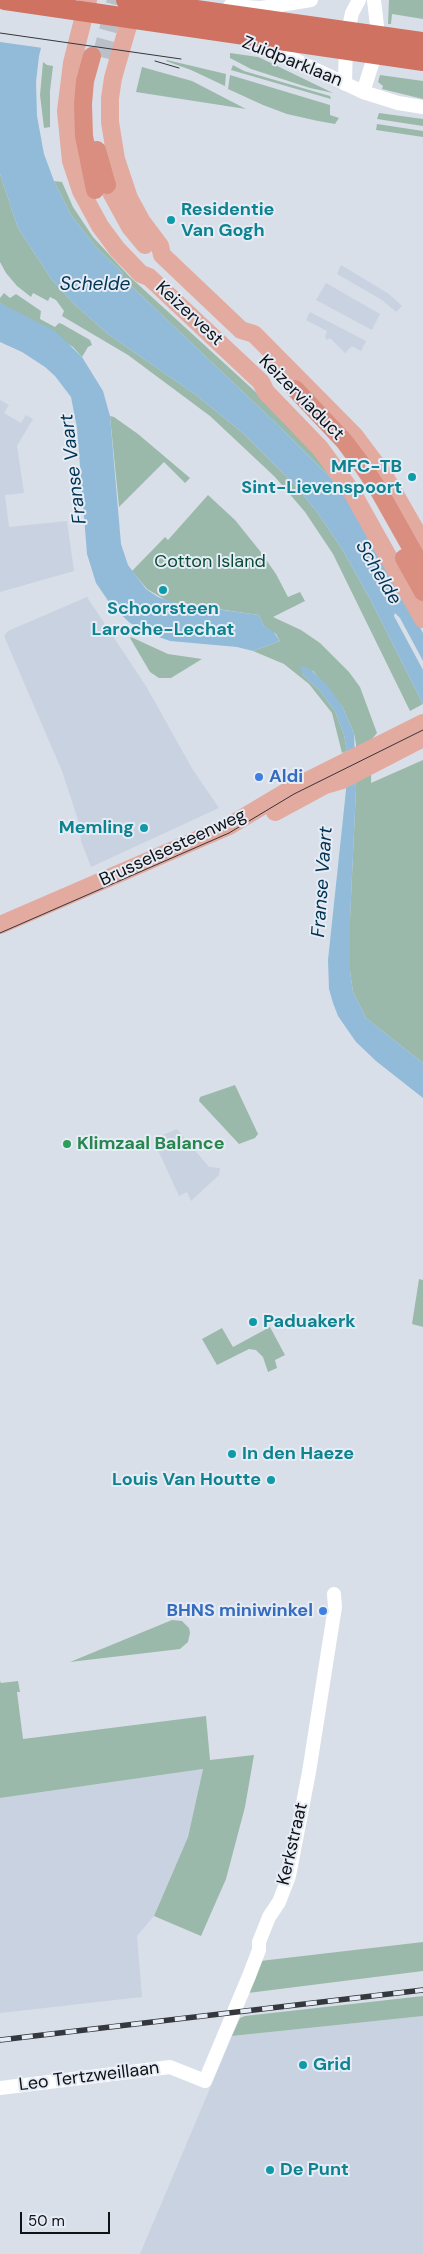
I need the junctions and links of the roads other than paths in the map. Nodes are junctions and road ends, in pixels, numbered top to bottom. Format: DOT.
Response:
graph roads {
  1 [pos="4,0"];
  2 [pos="88,0"];
  3 [pos="126,0"];
  4 [pos="135,0"];
  5 [pos="174,0"];
  6 [pos="311,0"];
  7 [pos="360,0"];
  8 [pos="374,0"];
  9 [pos="0,9"];
  10 [pos="82,21"];
  11 [pos="129,24"];
  12 [pos="423,42"];
  13 [pos="96,56"];
  14 [pos="423,60"];
  15 [pos="345,84"];
  16 [pos="363,92"];
  17 [pos="423,107"];
  18 [pos="101,188"];
  19 [pos="162,255"];
  20 [pos="149,276"];
  21 [pos="242,330"];
  22 [pos="261,382"];
  23 [pos="295,389"];
  24 [pos="321,432"];
  25 [pos="411,546"];
  26 [pos="423,568"];
  27 [pos="423,592"];
  28 [pos="423,618"];
  29 [pos="423,723"];
  30 [pos="423,738"];
  31 [pos="372,757"];
  32 [pos="342,772"];
  33 [pos="0,925"];
  34 [pos="0,938"];
  35 [pos="334,1594"];
  36 [pos="205,2081"];
  37 [pos="0,2088"];
  1 -- 14 [label="highway"];
  2 -- 10 [label="main road, Keizervest"];
  3 -- 12 [label="highway"];
  4 -- 11 [label="main road, Keizervest"];
  5 -- 6 [label="street"];
  7 -- 15 [label="street"];
  8 -- 16 [label="street"];
  9 -- 10 [label="main road"];
  10 -- 11 [label="main road"];
  10 -- 20 [label="main road, Keizervest"];
  11 -- 15 [label="street, Zuidparklaan"];
  11 -- 19 [label="main road, Keizervest"];
  13 -- 18 [label="highway"];
  15 -- 16 [label="street, Zuidparklaan"];
  16 -- 17 [label="street, Zuidparklaan"];
  18 -- 19 [label="main road"];
  18 -- 20 [label="main road"];
  19 -- 21 [label="main road, Keizervest"];
  20 -- 22 [label="main road, Keizervest"];
  21 -- 23 [label="main road, Keizerviaduct"];
  21 -- 25 [label="main road"];
  22 -- 24 [label="main road"];
  22 -- 28 [label="main road"];
  23 -- 25 [label="highway, Keizerviaduct"];
  24 -- 25 [label="highway"];
  25 -- 26 [label="highway, Keizerviaduct"];
  25 -- 27 [label="highway, Keizerviaduct"];
  29 -- 31 [label="main road, Brusselsesteenweg"];
  30 -- 31 [label="main road, Brusselsesteenweg"];
  31 -- 32 [label="main road, Brusselsesteenweg"];
  32 -- 33 [label="main road, Brusselsesteenweg"];
  32 -- 34 [label="main road, Brusselsesteenweg"];
  35 -- 36 [label="street, Kerkstraat"];
  36 -- 37 [label="street, Leo Tertzweillaan"];
}
